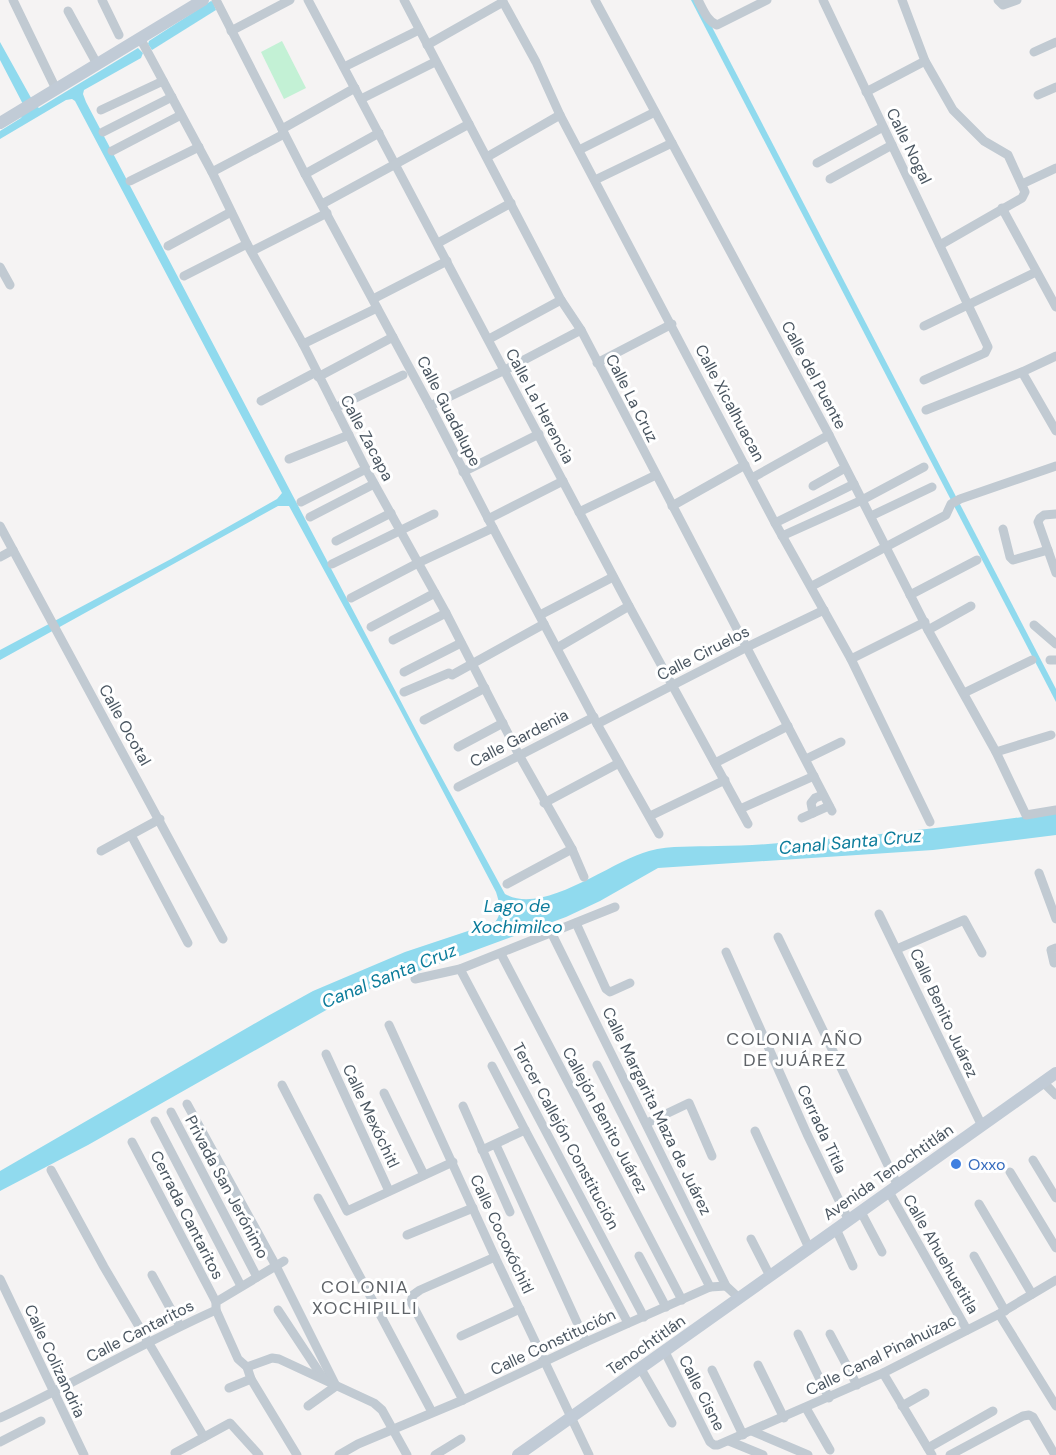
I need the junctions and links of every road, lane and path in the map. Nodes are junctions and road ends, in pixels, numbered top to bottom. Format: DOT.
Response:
graph roads {
  1 [pos="13,0"];
  2 [pos="102,0"];
  3 [pos="203,0"];
  4 [pos="216,0"];
  5 [pos="290,0"];
  6 [pos="309,0"];
  7 [pos="404,0"];
  8 [pos="595,0"];
  9 [pos="698,0"];
  10 [pos="767,0"];
  11 [pos="823,0"];
  12 [pos="902,0"];
  13 [pos="998,0"];
  14 [pos="1017,0"];
  15 [pos="502,1"];
  16 [pos="68,10"];
  17 [pos="419,30"];
  18 [pos="231,31"];
  19 [pos="119,35"];
  20 [pos="141,41"];
  21 [pos="1056,42"];
  22 [pos="427,45"];
  23 [pos="1034,52"];
  24 [pos="926,61"];
  25 [pos="435,62"];
  26 [pos="97,64"];
  27 [pos="344,67"];
  28 [pos="163,81"];
  29 [pos="1056,87"];
  30 [pos="355,88"];
  31 [pos="56,89"];
  32 [pos="866,92"];
  33 [pos="1038,95"];
  34 [pos="172,97"];
  35 [pos="361,99"];
  36 [pos="100,110"];
  37 [pos="655,112"];
  38 [pos="181,115"];
  39 [pos="560,115"];
  40 [pos="0,123"];
  41 [pos="469,124"];
  42 [pos="883,127"];
  43 [pos="283,131"];
  44 [pos="104,132"];
  45 [pos="379,133"];
  46 [pos="672,143"];
  47 [pos="892,145"];
  48 [pos="199,147"];
  49 [pos="579,150"];
  50 [pos="111,151"];
  51 [pos="487,157"];
  52 [pos="817,163"];
  53 [pos="396,164"];
  54 [pos="1056,168"];
  55 [pos="212,172"];
  56 [pos="305,174"];
  57 [pos="830,179"];
  58 [pos="595,180"];
  59 [pos="130,181"];
  60 [pos="1022,184"];
  61 [pos="511,203"];
  62 [pos="1002,208"];
  63 [pos="325,209"];
  64 [pos="231,212"];
  65 [pos="438,243"];
  66 [pos="940,245"];
  67 [pos="168,246"];
  68 [pos="249,247"];
  69 [pos="447,261"];
  70 [pos="0,267"];
  71 [pos="1035,272"];
  72 [pos="184,276"];
  73 [pos="10,285"];
  74 [pos="561,300"];
  75 [pos="375,303"];
  76 [pos="969,304"];
  77 [pos="1056,307"];
  78 [pos="672,324"];
  79 [pos="924,326"];
  80 [pos="581,330"];
  81 [pos="393,337"];
  82 [pos="489,339"];
  83 [pos="303,344"];
  84 [pos="1056,356"];
  85 [pos="597,363"];
  86 [pos="505,370"];
  87 [pos="1022,372"];
  88 [pos="317,374"];
  89 [pos="403,375"];
  90 [pos="924,380"];
  91 [pos="261,401"];
  92 [pos="430,406"];
  93 [pos="335,408"];
  94 [pos="926,410"];
  95 [pos="1056,431"];
  96 [pos="539,434"];
  97 [pos="349,435"];
  98 [pos="829,435"];
  99 [pos="289,459"];
  100 [pos="746,465"];
  101 [pos="1056,466"];
  102 [pos="924,467"];
  103 [pos="845,468"];
  104 [pos="366,470"];
  105 [pos="463,472"];
  106 [pos="656,475"];
  107 [pos="752,478"];
  108 [pos="562,481"];
  109 [pos="374,484"];
  110 [pos="854,484"];
  111 [pos="813,486"];
  112 [pos="932,487"];
  113 [pos="862,500"];
  114 [pos="302,502"];
  115 [pos="672,506"];
  116 [pos="579,512"];
  117 [pos="391,513"];
  118 [pos="1056,513"];
  119 [pos="434,514"];
  120 [pos="871,516"];
  121 [pos="310,517"];
  122 [pos="491,523"];
  123 [pos="775,523"];
  124 [pos="0,526"];
  125 [pos="1003,529"];
  126 [pos="400,531"];
  127 [pos="782,536"];
  128 [pos="336,540"];
  129 [pos="886,546"];
  130 [pos="13,550"];
  131 [pos="1048,550"];
  132 [pos="0,557"];
  133 [pos="977,560"];
  134 [pos="418,563"];
  135 [pos="333,564"];
  136 [pos="1056,573"];
  137 [pos="613,577"];
  138 [pos="812,586"];
  139 [pos="435,593"];
  140 [pos="910,595"];
  141 [pos="351,598"];
  142 [pos="629,606"];
  143 [pos="971,606"];
  144 [pos="824,610"];
  145 [pos="446,613"];
  146 [pos="540,615"];
  147 [pos="544,624"];
  148 [pos="1034,625"];
  149 [pos="926,626"];
  150 [pos="371,627"];
  151 [pos="393,640"];
  152 [pos="461,643"];
  153 [pos="1056,644"];
  154 [pos="747,647"];
  155 [pos="557,648"];
  156 [pos="850,659"];
  157 [pos="1032,660"];
  158 [pos="472,664"];
  159 [pos="404,672"];
  160 [pos="673,685"];
  161 [pos="485,688"];
  162 [pos="404,692"];
  163 [pos="964,693"];
  164 [pos="424,720"];
  165 [pos="595,720"];
  166 [pos="502,723"];
  167 [pos="788,726"];
  168 [pos="1051,735"];
  169 [pos="841,742"];
  170 [pos="458,747"];
  171 [pos="996,752"];
  172 [pos="519,754"];
  173 [pos="806,759"];
  174 [pos="619,763"];
  175 [pos="715,763"];
  176 [pos="814,776"];
  177 [pos="725,780"];
  178 [pos="458,786"];
  179 [pos="824,795"];
  180 [pos="544,803"];
  181 [pos="740,808"];
  182 [pos="1056,810"];
  183 [pos="813,813"];
  184 [pos="650,816"];
  185 [pos="802,818"];
  186 [pos="160,819"];
  187 [pos="930,822"];
  188 [pos="748,824"];
  189 [pos="659,834"];
  190 [pos="131,835"];
  191 [pos="572,849"];
  192 [pos="101,851"];
  193 [pos="1039,873"];
  194 [pos="584,877"];
  195 [pos="507,884"];
  196 [pos="615,907"];
  197 [pos="879,914"];
  198 [pos="1056,919"];
  199 [pos="576,923"];
  200 [pos="552,934"];
  201 [pos="778,937"];
  202 [pos="223,939"];
  203 [pos="188,942"];
  204 [pos="1056,948"];
  205 [pos="897,949"];
  206 [pos="726,952"];
  207 [pos="982,953"];
  208 [pos="501,954"];
  209 [pos="1054,963"];
  210 [pos="460,969"];
  211 [pos="416,979"];
  212 [pos="630,983"];
  213 [pos="389,1025"];
  214 [pos="326,1054"];
  215 [pos="597,1065"];
  216 [pos="492,1066"];
  217 [pos="1056,1073"];
  218 [pos="1043,1082"];
  219 [pos="282,1085"];
  220 [pos="384,1093"];
  221 [pos="1056,1095"];
  222 [pos="187,1104"];
  223 [pos="463,1106"];
  224 [pos="171,1112"];
  225 [pos="154,1121"];
  226 [pos="647,1123"];
  227 [pos="982,1126"];
  228 [pos="525,1130"];
  229 [pos="755,1131"];
  230 [pos="132,1142"];
  231 [pos="496,1145"];
  232 [pos="482,1150"];
  233 [pos="712,1156"];
  234 [pos="1033,1160"];
  235 [pos="453,1162"];
  236 [pos="51,1170"];
  237 [pos="1010,1172"];
  238 [pos="424,1175"];
  239 [pos="894,1189"];
  240 [pos="389,1191"];
  241 [pos="318,1198"];
  242 [pos="1056,1198"];
  243 [pos="979,1204"];
  244 [pos="473,1208"];
  245 [pos="510,1212"];
  246 [pos="861,1212"];
  247 [pos="849,1221"];
  248 [pos="836,1230"];
  249 [pos="407,1235"];
  250 [pos="751,1239"];
  251 [pos="809,1248"];
  252 [pos="1056,1248"];
  253 [pos="882,1252"];
  254 [pos="639,1256"];
  255 [pos="974,1256"];
  256 [pos="495,1257"];
  257 [pos="280,1264"];
  258 [pos="853,1266"];
  259 [pos="152,1275"];
  260 [pos="257,1276"];
  261 [pos="771,1276"];
  262 [pos="0,1279"];
  263 [pos="1056,1280"];
  264 [pos="241,1286"];
  265 [pos="726,1286"];
  266 [pos="710,1287"];
  267 [pos="1032,1294"];
  268 [pos="739,1298"];
  269 [pos="682,1300"];
  270 [pos="216,1306"];
  271 [pos="666,1307"];
  272 [pos="520,1309"];
  273 [pos="278,1310"];
  274 [pos="1002,1312"];
  275 [pos="644,1317"];
  276 [pos="628,1323"];
  277 [pos="180,1326"];
  278 [pos="967,1330"];
  279 [pos="798,1334"];
  280 [pos="830,1334"];
  281 [pos="461,1336"];
  282 [pos="148,1342"];
  283 [pos="586,1342"];
  284 [pos="665,1352"];
  285 [pos="545,1362"];
  286 [pos="758,1365"];
  287 [pos="247,1367"];
  288 [pos="641,1369"];
  289 [pos="712,1370"];
  290 [pos="883,1373"];
  291 [pos="251,1379"];
  292 [pos="323,1380"];
  293 [pos="857,1385"];
  294 [pos="336,1386"];
  295 [pos="230,1388"];
  296 [pos="54,1393"];
  297 [pos="925,1393"];
  298 [pos="829,1398"];
  299 [pos="463,1400"];
  300 [pos="308,1406"];
  301 [pos="902,1406"];
  302 [pos="1056,1406"];
  303 [pos="806,1408"];
  304 [pos="993,1411"];
  305 [pos="432,1412"];
  306 [pos="0,1418"];
  307 [pos="571,1418"];
  308 [pos="784,1418"];
  309 [pos="40,1421"];
  310 [pos="672,1423"];
  311 [pos="393,1430"];
  312 [pos="752,1431"];
  313 [pos="743,1435"];
  314 [pos="204,1437"];
  315 [pos="462,1439"];
  316 [pos="729,1441"];
  317 [pos="0,1442"];
  318 [pos="714,1445"];
  319 [pos="830,1449"];
  320 [pos="930,1452"];
  321 [pos="175,1453"];
  322 [pos="80,1454"];
  323 [pos="259,1455"];
  324 [pos="297,1455"];
  325 [pos="339,1455"];
  326 [pos="407,1455"];
  327 [pos="435,1455"];
  328 [pos="518,1455"];
  329 [pos="589,1455"];
  330 [pos="764,1455"];
  331 [pos="808,1455"];
  332 [pos="950,1455"];
  333 [pos="1055,1455"];
  1 -- 31 [label="street"];
  2 -- 19 [label="street"];
  3 -- 20 [label="main road"];
  4 -- 18 [label="street, Calle Guadalupe"];
  5 -- 18 [label="street"];
  6 -- 27 [label="street, Calle La Herencia"];
  7 -- 17 [label="street, Calle La Cruz"];
  8 -- 37 [label="street, Calle del Puente"];
  9 -- 10 [label="street"];
  11 -- 32 [label="street, Calle Nogal"];
  12 -- 24 [label="street"];
  13 -- 14 [label="street"];
  15 -- 22 [label="street"];
  15 -- 39 [label="street, Calle Xicalhuacan"];
  16 -- 26 [label="street"];
  17 -- 22 [label="street, Calle La Cruz"];
  17 -- 27 [label="street"];
  18 -- 43 [label="street, Calle Guadalupe"];
  20 -- 26 [label="main road"];
  20 -- 28 [label="street, Calle Zacapa"];
  21 -- 23 [label="street"];
  22 -- 25 [label="street, Calle La Cruz"];
  24 -- 32 [label="street"];
  24 -- 60 [label="street"];
  25 -- 35 [label="street"];
  25 -- 41 [label="street, Calle La Cruz"];
  26 -- 31 [label="main road"];
  27 -- 30 [label="street, Calle La Herencia"];
  28 -- 34 [label="street, Calle Zacapa"];
  28 -- 36 [label="street"];
  29 -- 33 [label="street"];
  30 -- 35 [label="street, Calle La Herencia"];
  30 -- 43 [label="street"];
  31 -- 40 [label="main road"];
  32 -- 42 [label="street, Calle Nogal"];
  34 -- 38 [label="street, Calle Zacapa"];
  34 -- 44 [label="street"];
  35 -- 45 [label="street, Calle La Herencia"];
  37 -- 46 [label="street, Calle del Puente"];
  37 -- 49 [label="street"];
  38 -- 48 [label="street, Calle Zacapa"];
  38 -- 50 [label="street"];
  39 -- 49 [label="street, Calle Xicalhuacan"];
  39 -- 51 [label="street"];
  41 -- 51 [label="street, Calle La Cruz"];
  41 -- 53 [label="street"];
  42 -- 47 [label="street, Calle Nogal"];
  42 -- 52 [label="street"];
  43 -- 55 [label="street"];
  43 -- 56 [label="street, Calle Guadalupe"];
  45 -- 53 [label="street, Calle La Herencia"];
  45 -- 56 [label="street"];
  46 -- 58 [label="street"];
  46 -- 98 [label="street, Calle del Puente"];
  47 -- 57 [label="street"];
  47 -- 66 [label="street, Calle Nogal"];
  48 -- 55 [label="street, Calle Zacapa"];
  48 -- 59 [label="street"];
  49 -- 58 [label="street, Calle Xicalhuacan"];
  51 -- 61 [label="street, Calle La Cruz"];
  53 -- 63 [label="street"];
  53 -- 65 [label="street, Calle La Herencia"];
  54 -- 60 [label="street"];
  55 -- 64 [label="street, Calle Zacapa"];
  56 -- 63 [label="street, Calle Guadalupe"];
  58 -- 78 [label="street, Calle Xicalhuacan"];
  60 -- 62 [label="street"];
  61 -- 65 [label="street"];
  61 -- 74 [label="street, Calle La Cruz"];
  62 -- 66 [label="street"];
  62 -- 71 [label="street"];
  63 -- 68 [label="street"];
  63 -- 75 [label="street, Calle Guadalupe"];
  64 -- 67 [label="street"];
  64 -- 68 [label="street, Calle Zacapa"];
  65 -- 69 [label="street, Calle La Herencia"];
  66 -- 76 [label="street, Calle Nogal"];
  68 -- 72 [label="street"];
  68 -- 83 [label="street, Calle Zacapa"];
  69 -- 75 [label="street"];
  69 -- 82 [label="street, Calle La Herencia"];
  70 -- 73 [label="street"];
  71 -- 76 [label="street"];
  71 -- 77 [label="street"];
  74 -- 80 [label="street, Calle La Cruz"];
  74 -- 82 [label="street"];
  75 -- 81 [label="street, Calle Guadalupe"];
  75 -- 83 [label="street"];
  76 -- 79 [label="street"];
  76 -- 90 [label="street, Calle Nogal"];
  78 -- 85 [label="street"];
  78 -- 100 [label="street, Calle Xicalhuacan"];
  80 -- 85 [label="street, Calle La Cruz"];
  80 -- 86 [label="street"];
  81 -- 88 [label="street"];
  81 -- 92 [label="street, Calle Guadalupe"];
  82 -- 86 [label="street, Calle La Herencia"];
  83 -- 88 [label="street, Calle Zacapa"];
  84 -- 87 [label="street"];
  85 -- 106 [label="street, Calle La Cruz"];
  86 -- 92 [label="street"];
  86 -- 96 [label="street, Calle La Herencia"];
  87 -- 94 [label="street"];
  87 -- 95 [label="street"];
  88 -- 91 [label="street"];
  88 -- 93 [label="street, Calle Zacapa"];
  89 -- 93 [label="street"];
  92 -- 105 [label="street, Calle Guadalupe"];
  93 -- 97 [label="street, Calle Zacapa"];
  96 -- 105 [label="street"];
  96 -- 108 [label="street, Calle La Herencia"];
  97 -- 99 [label="street"];
  97 -- 104 [label="street, Calle Zacapa"];
  98 -- 103 [label="street, Calle del Puente"];
  98 -- 107 [label="street"];
  100 -- 107 [label="street, Calle Xicalhuacan"];
  100 -- 115 [label="street"];
  101 -- 129 [label="street"];
  102 -- 113 [label="street"];
  103 -- 110 [label="street, Calle del Puente"];
  103 -- 111 [label="street"];
  104 -- 109 [label="street, Calle Zacapa"];
  104 -- 114 [label="street"];
  105 -- 122 [label="street, Calle Guadalupe"];
  106 -- 115 [label="street, Calle La Cruz"];
  106 -- 116 [label="street"];
  107 -- 123 [label="street, Calle Xicalhuacan"];
  108 -- 116 [label="street, Calle La Herencia"];
  108 -- 122 [label="street"];
  109 -- 117 [label="street, Calle Zacapa"];
  109 -- 121 [label="street"];
  110 -- 113 [label="street, Calle del Puente"];
  110 -- 123 [label="street"];
  112 -- 120 [label="street"];
  113 -- 120 [label="street, Calle del Puente"];
  113 -- 127 [label="street"];
  115 -- 154 [label="street, Calle La Cruz"];
  116 -- 137 [label="street, Calle La Herencia"];
  117 -- 126 [label="street, Calle Zacapa"];
  117 -- 128 [label="street"];
  118 -- 131 [label="street"];
  119 -- 126 [label="street"];
  120 -- 129 [label="street, Calle del Puente"];
  122 -- 134 [label="street"];
  122 -- 146 [label="street, Calle Guadalupe"];
  123 -- 127 [label="street, Calle Xicalhuacan"];
  124 -- 130 [label="street, Calle Ocotal"];
  125 -- 131 [label="street"];
  126 -- 134 [label="street, Calle Zacapa"];
  126 -- 135 [label="street"];
  127 -- 138 [label="street, Calle Xicalhuacan"];
  129 -- 138 [label="street"];
  129 -- 140 [label="street, Calle del Puente"];
  130 -- 132 [label="street"];
  130 -- 186 [label="street, Calle Ocotal"];
  131 -- 136 [label="street"];
  133 -- 140 [label="street"];
  134 -- 139 [label="street, Calle Zacapa"];
  134 -- 141 [label="street"];
  137 -- 142 [label="street, Calle La Herencia"];
  137 -- 146 [label="street"];
  138 -- 144 [label="street, Calle Xicalhuacan"];
  139 -- 145 [label="street, Calle Zacapa"];
  139 -- 150 [label="street"];
  140 -- 149 [label="street, Calle del Puente"];
  142 -- 155 [label="street"];
  142 -- 160 [label="street, Calle La Herencia"];
  143 -- 149 [label="street"];
  144 -- 154 [label="street, Calle Ciruelos"];
  144 -- 156 [label="street, Calle Xicalhuacan"];
  145 -- 151 [label="street"];
  145 -- 152 [label="street, Calle Zacapa"];
  146 -- 147 [label="street, Calle Guadalupe"];
  147 -- 155 [label="street, Calle Guadalupe"];
  147 -- 158 [label="street"];
  148 -- 153 [label="street"];
  149 -- 156 [label="street"];
  149 -- 163 [label="street, Calle del Puente"];
  152 -- 158 [label="street, Calle Zacapa"];
  152 -- 159 [label="street"];
  154 -- 160 [label="street, Calle Ciruelos"];
  154 -- 167 [label="street, Calle La Cruz"];
  155 -- 165 [label="street, Calle Guadalupe"];
  156 -- 187 [label="street, Calle Xicalhuacan"];
  157 -- 163 [label="street"];
  158 -- 161 [label="street, Calle Zacapa"];
  158 -- 162 [label="street"];
  160 -- 165 [label="street, Calle Ciruelos"];
  160 -- 175 [label="street, Calle La Herencia"];
  161 -- 164 [label="street"];
  161 -- 166 [label="street, Calle Zacapa"];
  163 -- 171 [label="street, Calle del Puente"];
  165 -- 172 [label="street, Calle Gardenia"];
  165 -- 174 [label="street, Calle Guadalupe"];
  166 -- 170 [label="street"];
  166 -- 172 [label="street, Calle Zacapa"];
  167 -- 173 [label="street, Calle La Cruz"];
  167 -- 175 [label="street"];
  168 -- 171 [label="street"];
  169 -- 173 [label="street"];
  171 -- 182 [label="street, Calle del Puente"];
  172 -- 178 [label="street, Calle Gardenia"];
  172 -- 180 [label="street, Calle Zacapa"];
  173 -- 176 [label="street, Calle La Cruz"];
  174 -- 180 [label="street"];
  174 -- 184 [label="street, Calle Guadalupe"];
  175 -- 177 [label="street, Calle La Herencia"];
  176 -- 179 [label="street, Calle La Cruz"];
  176 -- 181 [label="street"];
  177 -- 181 [label="street, Calle La Herencia"];
  177 -- 184 [label="street"];
  179 -- 183 [label="street"];
  179 -- 183 [label="street, Calle La Cruz"];
  180 -- 191 [label="street, Calle Zacapa"];
  181 -- 188 [label="street, Calle La Herencia"];
  183 -- 185 [label="street"];
  184 -- 189 [label="street, Calle Guadalupe"];
  186 -- 190 [label="street"];
  186 -- 202 [label="street, Calle Ocotal"];
  190 -- 192 [label="street"];
  190 -- 203 [label="street"];
  191 -- 194 [label="street, Calle Zacapa"];
  191 -- 195 [label="street"];
  193 -- 198 [label="street"];
  196 -- 199 [label="street"];
  197 -- 205 [label="street, Calle Benito Juárez"];
  199 -- 200 [label="street"];
  199 -- 212 [label="street"];
  200 -- 208 [label="street"];
  200 -- 226 [label="street, Calle Margarita Maza de Juárez"];
  201 -- 239 [label="street, Calle Ahuehuetitla"];
  204 -- 209 [label="street"];
  205 -- 207 [label="street"];
  205 -- 227 [label="street, Calle Benito Juárez"];
  206 -- 247 [label="street, Cerrada Titla"];
  208 -- 210 [label="street"];
  208 -- 269 [label="street, Callejón Benito Juárez"];
  210 -- 211 [label="street"];
  210 -- 275 [label="street, Tercer Callejón Constitución"];
  213 -- 235 [label="street, Calle Cocoxóchitl"];
  214 -- 240 [label="street, Calle Mexóchitl"];
  215 -- 266 [label="street"];
  216 -- 228 [label="street"];
  217 -- 218 [label="main road, Avenida Tenochtitlán"];
  218 -- 221 [label="street"];
  218 -- 227 [label="main road, Avenida Tenochtitlán"];
  219 -- 240 [label="street"];
  220 -- 238 [label="street"];
  222 -- 257 [label="street"];
  223 -- 232 [label="street"];
  224 -- 260 [label="street, Privada San Jerónimo"];
  225 -- 264 [label="street"];
  226 -- 233 [label="street"];
  226 -- 265 [label="street, Calle Margarita Maza de Juárez"];
  227 -- 239 [label="main road, Avenida Tenochtitlán"];
  228 -- 231 [label="street"];
  228 -- 276 [label="street"];
  229 -- 251 [label="street"];
  230 -- 270 [label="street, Cerrada Cantaritos"];
  231 -- 232 [label="street"];
  231 -- 283 [label="street"];
  232 -- 245 [label="street"];
  234 -- 242 [label="street"];
  235 -- 238 [label="street"];
  235 -- 244 [label="street, Calle Cocoxóchitl"];
  236 -- 282 [label="street"];
  237 -- 252 [label="street"];
  238 -- 240 [label="street"];
  239 -- 246 [label="main road, Avenida Tenochtitlán"];
  239 -- 278 [label="street, Calle Ahuehuetitla"];
  241 -- 305 [label="street"];
  243 -- 267 [label="street"];
  244 -- 249 [label="street"];
  244 -- 256 [label="street, Calle Cocoxóchitl"];
  246 -- 247 [label="main road, Avenida Tenochtitlán"];
  246 -- 253 [label="street"];
  247 -- 248 [label="main road, Avenida Tenochtitlán"];
  248 -- 251 [label="main road, Avenida Tenochtitlán"];
  248 -- 258 [label="street"];
  250 -- 261 [label="street"];
  251 -- 261 [label="main road, Avenida Tenochtitlán"];
  254 -- 271 [label="street"];
  255 -- 274 [label="street, Calle Ahuehuetitla"];
  256 -- 272 [label="street, Calle Cocoxóchitl"];
  256 -- 299 [label="street"];
  257 -- 260 [label="street, Calle Cantaritos"];
  257 -- 294 [label="street"];
  259 -- 277 [label="street"];
  260 -- 264 [label="street, Calle Cantaritos"];
  261 -- 268 [label="main road, Avenida Tenochtitlán"];
  262 -- 296 [label="street, Calle Colizandria"];
  263 -- 267 [label="street, Calle Canal Pinahuizac"];
  264 -- 270 [label="street, Calle Cantaritos"];
  265 -- 266 [label="street, Calle Constitución"];
  265 -- 268 [label="street, Calle Margarita Maza de Juárez"];
  266 -- 269 [label="street, Calle Constitución"];
  267 -- 274 [label="street, Calle Canal Pinahuizac"];
  268 -- 284 [label="main road, Tenochtitlán"];
  269 -- 271 [label="street, Calle Constitución"];
  270 -- 277 [label="street, Calle Cantaritos"];
  270 -- 287 [label="street, Cerrada Cantaritos"];
  271 -- 275 [label="street, Calle Constitución"];
  272 -- 281 [label="street"];
  272 -- 285 [label="street, Calle Cocoxóchitl"];
  273 -- 292 [label="street"];
  274 -- 278 [label="street, Calle Canal Pinahuizac"];
  274 -- 302 [label="street, Calle Ahuehuetitla"];
  275 -- 276 [label="street, Calle Constitución"];
  276 -- 283 [label="street, Calle Constitución"];
  277 -- 282 [label="street, Calle Cantaritos"];
  278 -- 290 [label="street, Calle Canal Pinahuizac"];
  279 -- 298 [label="street"];
  280 -- 293 [label="street"];
  282 -- 296 [label="street, Calle Cantaritos"];
  282 -- 314 [label="street"];
  283 -- 285 [label="street, Calle Constitución"];
  284 -- 288 [label="main road, Tenochtitlán"];
  284 -- 318 [label="street, Calle Cisne"];
  285 -- 299 [label="street, Calle Constitución"];
  285 -- 307 [label="street, Calle Cocoxóchitl"];
  286 -- 308 [label="street"];
  287 -- 291 [label="street, Cerrada Cantaritos"];
  287 -- 292 [label="street"];
  288 -- 307 [label="main road, Tenochtitlán"];
  288 -- 310 [label="street"];
  289 -- 313 [label="street"];
  290 -- 293 [label="street, Calle Canal Pinahuizac"];
  290 -- 301 [label="street"];
  291 -- 295 [label="street"];
  291 -- 324 [label="street, Cerrada Cantaritos"];
  292 -- 294 [label="street"];
  293 -- 298 [label="street, Calle Canal Pinahuizac"];
  294 -- 300 [label="street"];
  294 -- 311 [label="street"];
  296 -- 306 [label="street, Calle Cantaritos"];
  296 -- 322 [label="street, Calle Colizandria"];
  297 -- 301 [label="street"];
  298 -- 303 [label="street, Calle Canal Pinahuizac"];
  299 -- 305 [label="street, Calle Constitución"];
  301 -- 320 [label="street"];
  303 -- 308 [label="street, Calle Canal Pinahuizac"];
  303 -- 319 [label="street"];
  304 -- 320 [label="street"];
  305 -- 311 [label="street, Calle Constitución"];
  307 -- 328 [label="main road, Tenochtitlán"];
  307 -- 329 [label="street, Calle Cocoxóchitl"];
  308 -- 312 [label="street, Calle Canal Pinahuizac"];
  309 -- 317 [label="street"];
  311 -- 325 [label="street, Calle Constitución"];
  311 -- 326 [label="street"];
  312 -- 313 [label="street, Calle Canal Pinahuizac"];
  312 -- 331 [label="street"];
  313 -- 316 [label="street, Calle Canal Pinahuizac"];
  314 -- 321 [label="street"];
  314 -- 323 [label="street"];
  315 -- 327 [label="street"];
  316 -- 318 [label="street, Calle Canal Pinahuizac"];
  316 -- 330 [label="street"];
  332 -- 333 [label="street"];
}
